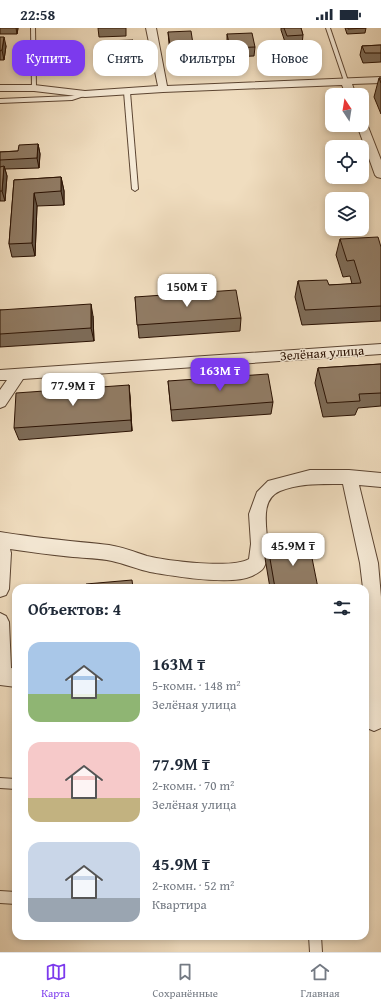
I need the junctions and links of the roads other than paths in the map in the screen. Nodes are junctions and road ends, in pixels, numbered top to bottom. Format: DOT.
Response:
graph roads {
  1 [pos="33,28"];
  2 [pos="151,28"];
  3 [pos="328,28"];
  4 [pos="381,80"];
  5 [pos="346,81"];
  6 [pos="0,88"];
  7 [pos="34,88"];
  8 [pos="348,88"];
  9 [pos="163,89"];
  10 [pos="127,92"];
  11 [pos="85,94"];
  12 [pos="0,101"];
  13 [pos="365,132"];
  14 [pos="381,175"];
  15 [pos="135,189"];
  16 [pos="381,349"];
  17 [pos="19,374"];
  18 [pos="0,375"];
  19 [pos="0,402"];
  20 [pos="349,477"];
  21 [pos="381,480"];
  22 [pos="0,540"];
  23 [pos="0,548"];
  24 [pos="0,589"];
  25 [pos="0,622"];
  26 [pos="6,677"];
  27 [pos="373,723"];
  28 [pos="0,783"];
  29 [pos="12,784"];
  30 [pos="0,897"];
  31 [pos="12,898"];
  32 [pos="315,940"];
  33 [pos="316,952"];
  1 -- 7 [label="lane"];
  2 -- 9 [label="street"];
  3 -- 5 [label="lane"];
  4 -- 5 [label="street"];
  5 -- 8 [label="street"];
  5 -- 9 [label="street"];
  6 -- 7 [label="street"];
  7 -- 11 [label="street"];
  9 -- 10 [label="street"];
  10 -- 11 [label="street"];
  10 -- 15 [label="lane"];
  11 -- 12 [label="lane"];
  13 -- 14 [label="street"];
  16 -- 17 [label="street, Зелёная улица"];
  17 -- 18 [label="street, Зелёная улица"];
  17 -- 19 [label="street"];
  20 -- 21 [label="street"];
  20 -- 22 [label="street"];
  20 -- 27 [label="street"];
  23 -- 24 [label="street"];
  25 -- 26 [label="street"];
  28 -- 29 [label="lane"];
  30 -- 31 [label="lane"];
  32 -- 33 [label="lane"];
}
